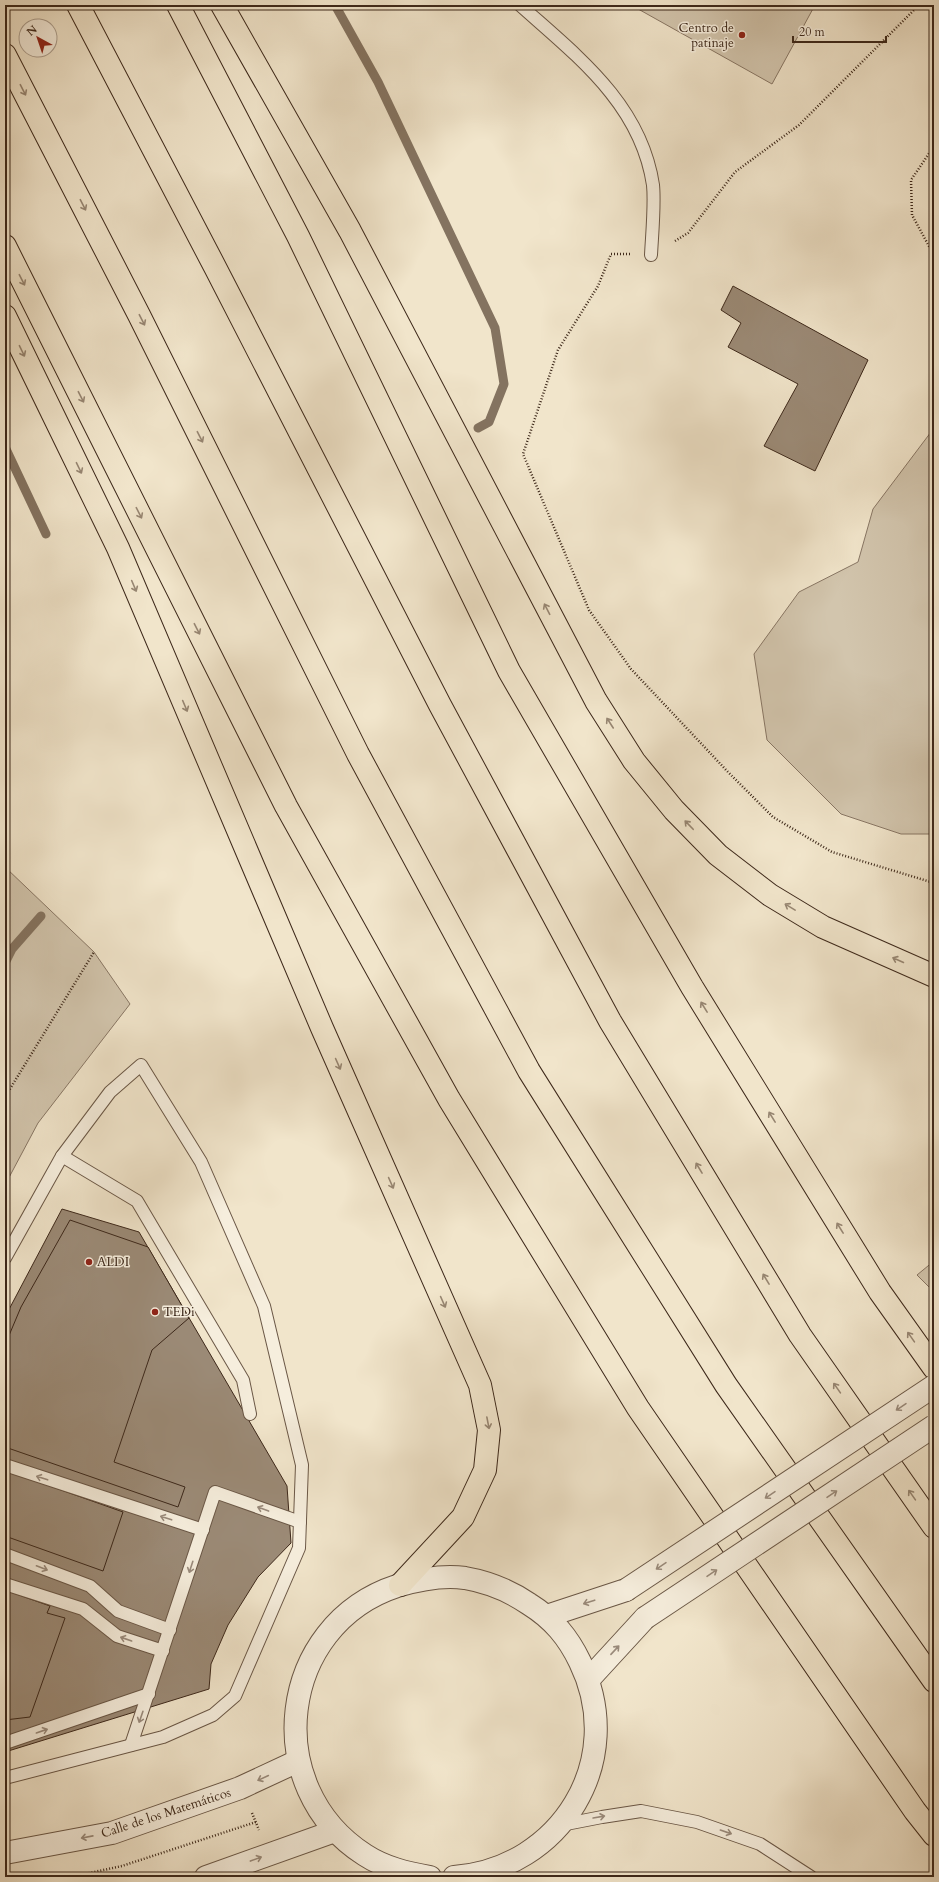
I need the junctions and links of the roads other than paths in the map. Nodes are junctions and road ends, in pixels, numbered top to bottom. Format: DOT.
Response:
graph roads {
  1 [pos="78,5"];
  2 [pos="178,5"];
  3 [pos="222,5"];
  4 [pos="520,5"];
  5 [pos="5,55"];
  6 [pos="5,246"];
  7 [pos="651,255"];
  8 [pos="5,316"];
  9 [pos="934,976"];
  10 [pos="62,1156"];
  11 [pos="5,1258"];
  12 [pos="934,1368"];
  13 [pos="934,1386"];
  14 [pos="250,1414"];
  15 [pos="934,1426"];
  16 [pos="5,1465"];
  17 [pos="300,1522"];
  18 [pos="934,1527"];
  19 [pos="203,1530"];
  20 [pos="5,1554"];
  21 [pos="5,1584"];
  22 [pos="400,1585"];
  23 [pos="548,1616"];
  24 [pos="170,1630"];
  25 [pos="163,1651"];
  26 [pos="588,1679"];
  27 [pos="934,1681"];
  28 [pos="149,1694"];
  29 [pos="5,1743"];
  30 [pos="131,1745"];
  31 [pos="298,1761"];
  32 [pos="5,1778"];
  33 [pos="561,1825"];
  34 [pos="335,1831"];
  35 [pos="934,1835"];
  36 [pos="5,1853"];
  37 [pos="476,1876"];
  38 [pos="206,1877"];
  39 [pos="430,1877"];
  40 [pos="454,1877"];
  41 [pos="811,1877"];
  18 -- 1 [label="highway, one-way"];
  12 -- 2 [label="highway, one-way"];
  9 -- 3 [label="highway, one-way"];
  4 -- 7 [label="lane"];
  5 -- 27 [label="highway, one-way"];
  6 -- 35 [label="highway, one-way"];
  8 -- 22 [label="highway, one-way"];
  10 -- 11 [label="lane"];
  10 -- 14 [label="lane"];
  10 -- 17 [label="lane"];
  13 -- 23 [label="street, one-way, bridge"];
  26 -- 15 [label="street, one-way, bridge"];
  19 -- 16 [label="lane, one-way"];
  17 -- 19 [label="lane, one-way"];
  17 -- 30 [label="lane"];
  19 -- 24 [label="lane, one-way"];
  20 -- 24 [label="lane, one-way"];
  25 -- 21 [label="lane, one-way"];
  22 -- 23 [label="street"];
  22 -- 31 [label="street"];
  23 -- 26 [label="street"];
  24 -- 25 [label="lane"];
  25 -- 28 [label="lane"];
  26 -- 33 [label="street"];
  29 -- 28 [label="lane, one-way"];
  28 -- 30 [label="lane, one-way"];
  30 -- 32 [label="lane"];
  31 -- 34 [label="street"];
  31 -- 36 [label="street, Calle de los Matemáticos, one-way"];
  33 -- 37 [label="street"];
  33 -- 41 [label="lane, one-way"];
  38 -- 34 [label="street, one-way"];
  34 -- 39 [label="street"];
  37 -- 40 [label="street"];
}
